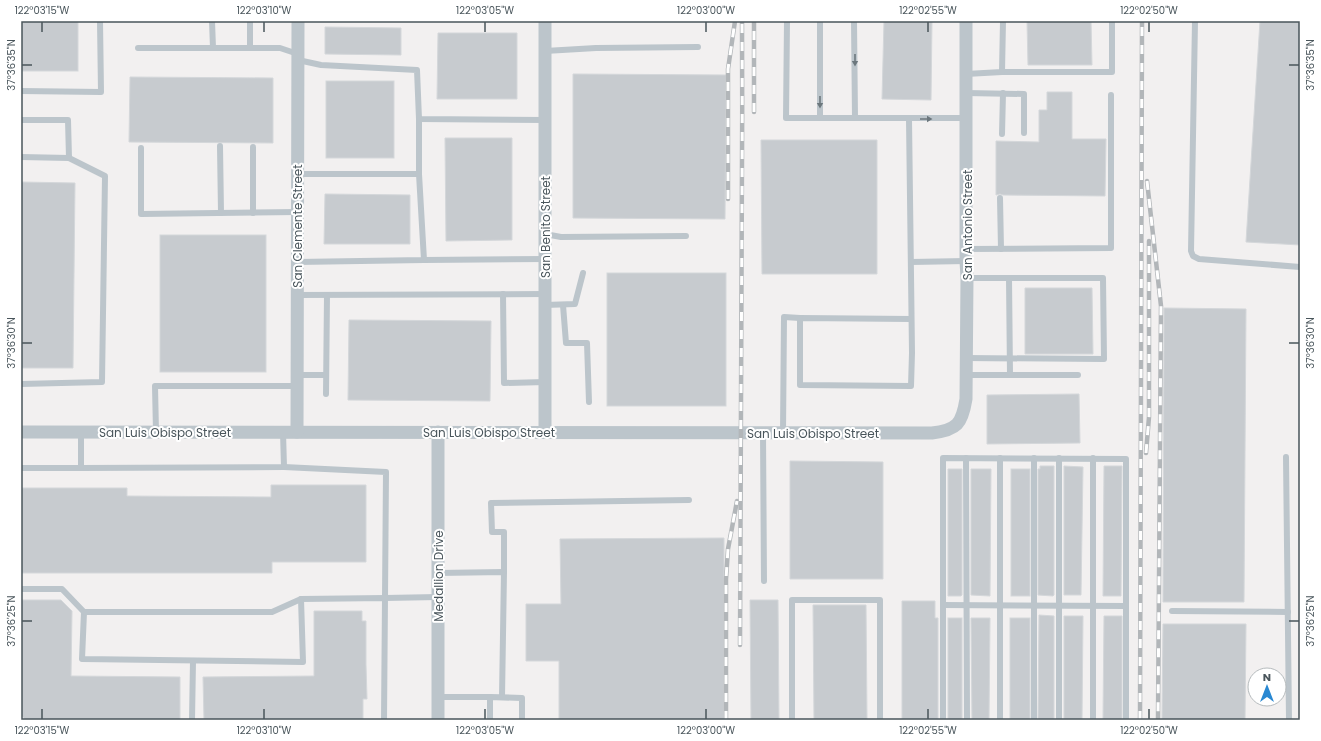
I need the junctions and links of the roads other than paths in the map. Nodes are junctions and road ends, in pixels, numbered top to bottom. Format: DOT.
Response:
graph roads {
  1 [pos="100,21"];
  2 [pos="212,21"];
  3 [pos="250,21"];
  4 [pos="298,21"];
  5 [pos="545,21"];
  6 [pos="787,21"];
  7 [pos="820,21"];
  8 [pos="854,21"];
  9 [pos="966,21"];
  10 [pos="1003,21"];
  11 [pos="1112,21"];
  12 [pos="1195,21"];
  13 [pos="698,47"];
  14 [pos="138,48"];
  15 [pos="212,48"];
  16 [pos="250,48"];
  17 [pos="545,51"];
  18 [pos="298,57"];
  19 [pos="1002,72"];
  20 [pos="966,74"];
  21 [pos="21,91"];
  22 [pos="966,93"];
  23 [pos="1003,93"];
  24 [pos="1111,95"];
  25 [pos="820,118"];
  26 [pos="855,118"];
  27 [pos="966,118"];
  28 [pos="419,119"];
  29 [pos="909,119"];
  30 [pos="21,120"];
  31 [pos="545,120"];
  32 [pos="1024,133"];
  33 [pos="1002,134"];
  34 [pos="220,146"];
  35 [pos="252,147"];
  36 [pos="141,148"];
  37 [pos="21,157"];
  38 [pos="69,158"];
  39 [pos="298,174"];
  40 [pos="419,174"];
  41 [pos="1000,198"];
  42 [pos="298,212"];
  43 [pos="222,213"];
  44 [pos="254,213"];
  45 [pos="545,234"];
  46 [pos="686,236"];
  47 [pos="1000,249"];
  48 [pos="966,255"];
  49 [pos="424,260"];
  50 [pos="545,260"];
  51 [pos="297,262"];
  52 [pos="910,262"];
  53 [pos="1300,267"];
  54 [pos="583,273"];
  55 [pos="967,278"];
  56 [pos="1009,278"];
  57 [pos="503,294"];
  58 [pos="297,295"];
  59 [pos="327,295"];
  60 [pos="545,300"];
  61 [pos="563,305"];
  62 [pos="800,318"];
  63 [pos="911,318"];
  64 [pos="966,358"];
  65 [pos="1009,359"];
  66 [pos="326,375"];
  67 [pos="966,375"];
  68 [pos="1010,375"];
  69 [pos="1078,375"];
  70 [pos="297,380"];
  71 [pos="545,382"];
  72 [pos="21,384"];
  73 [pos="326,394"];
  74 [pos="589,402"];
  75 [pos="956,426"];
  76 [pos="21,432"];
  77 [pos="81,432"];
  78 [pos="156,432"];
  79 [pos="283,432"];
  80 [pos="297,432"];
  81 [pos="438,432"];
  82 [pos="545,432"];
  83 [pos="763,433"];
  84 [pos="783,433"];
  85 [pos="1286,457"];
  86 [pos="966,458"];
  87 [pos="1000,458"];
  88 [pos="1034,458"];
  89 [pos="1059,458"];
  90 [pos="1093,458"];
  91 [pos="284,467"];
  92 [pos="21,468"];
  93 [pos="81,468"];
  94 [pos="689,500"];
  95 [pos="504,572"];
  96 [pos="438,573"];
  97 [pos="764,581"];
  98 [pos="21,589"];
  99 [pos="438,597"];
  100 [pos="301,598"];
  101 [pos="385,598"];
  102 [pos="943,605"];
  103 [pos="967,605"];
  104 [pos="1000,606"];
  105 [pos="1034,606"];
  106 [pos="1058,606"];
  107 [pos="1093,606"];
  108 [pos="1126,606"];
  109 [pos="1172,611"];
  110 [pos="84,612"];
  111 [pos="1288,612"];
  112 [pos="193,661"];
  113 [pos="438,697"];
  114 [pos="490,697"];
  115 [pos="502,697"];
  116 [pos="192,720"];
  117 [pos="384,720"];
  118 [pos="438,720"];
  119 [pos="490,720"];
  120 [pos="522,720"];
  121 [pos="792,720"];
  122 [pos="880,720"];
  123 [pos="943,720"];
  124 [pos="967,720"];
  125 [pos="1000,720"];
  126 [pos="1034,720"];
  127 [pos="1059,720"];
  128 [pos="1093,720"];
  129 [pos="1126,720"];
  130 [pos="1288,720"];
  1 -- 21 [label="lane"];
  2 -- 15 [label="lane"];
  3 -- 16 [label="lane"];
  4 -- 18 [label="street, San Clemente Street"];
  5 -- 17 [label="street, San Benito Street"];
  6 -- 25 [label="lane"];
  7 -- 25 [label="lane, one-way"];
  8 -- 26 [label="lane, one-way"];
  9 -- 20 [label="street, San Antonio Street"];
  10 -- 19 [label="lane"];
  11 -- 19 [label="lane"];
  12 -- 53 [label="lane"];
  13 -- 17 [label="lane"];
  14 -- 15 [label="lane"];
  15 -- 16 [label="lane"];
  16 -- 18 [label="lane"];
  17 -- 31 [label="street, San Benito Street"];
  18 -- 28 [label="lane"];
  18 -- 39 [label="street, San Clemente Street"];
  19 -- 20 [label="lane"];
  20 -- 22 [label="street, San Antonio Street"];
  22 -- 23 [label="lane"];
  22 -- 27 [label="street, San Antonio Street"];
  23 -- 32 [label="lane"];
  23 -- 33 [label="lane"];
  24 -- 47 [label="lane"];
  25 -- 26 [label="lane"];
  26 -- 29 [label="lane"];
  29 -- 27 [label="lane, one-way"];
  27 -- 48 [label="street, San Antonio Street"];
  28 -- 31 [label="lane"];
  28 -- 40 [label="lane"];
  29 -- 52 [label="lane"];
  30 -- 38 [label="lane"];
  31 -- 45 [label="street, San Benito Street"];
  34 -- 43 [label="lane"];
  35 -- 44 [label="lane"];
  36 -- 43 [label="lane"];
  37 -- 38 [label="lane"];
  38 -- 72 [label="lane"];
  39 -- 40 [label="lane"];
  39 -- 42 [label="street, San Clemente Street"];
  40 -- 49 [label="lane"];
  41 -- 47 [label="lane"];
  42 -- 44 [label="lane"];
  42 -- 51 [label="street, San Clemente Street"];
  43 -- 44 [label="lane"];
  45 -- 46 [label="lane"];
  45 -- 50 [label="street, San Benito Street"];
  47 -- 48 [label="lane"];
  48 -- 52 [label="lane"];
  48 -- 55 [label="street, San Antonio Street"];
  49 -- 50 [label="lane"];
  49 -- 51 [label="lane"];
  50 -- 60 [label="street, San Benito Street"];
  51 -- 58 [label="street, San Clemente Street"];
  52 -- 63 [label="lane"];
  54 -- 61 [label="lane"];
  55 -- 56 [label="lane"];
  55 -- 64 [label="street, San Antonio Street"];
  56 -- 65 [label="lane"];
  56 -- 65 [label="lane"];
  57 -- 59 [label="lane"];
  57 -- 60 [label="lane"];
  57 -- 71 [label="lane"];
  58 -- 59 [label="lane"];
  58 -- 70 [label="street, San Clemente Street"];
  59 -- 66 [label="lane"];
  60 -- 61 [label="lane"];
  60 -- 71 [label="street, San Benito Street"];
  61 -- 74 [label="lane"];
  62 -- 63 [label="lane"];
  62 -- 63 [label="lane"];
  62 -- 84 [label="lane"];
  64 -- 65 [label="lane"];
  64 -- 67 [label="street, San Antonio Street"];
  65 -- 68 [label="lane"];
  66 -- 70 [label="lane"];
  66 -- 73 [label="lane"];
  67 -- 68 [label="lane"];
  67 -- 75 [label="street, San Antonio Street"];
  68 -- 69 [label="lane"];
  70 -- 78 [label="lane"];
  70 -- 80 [label="street, San Clemente Street"];
  71 -- 82 [label="street, San Benito Street"];
  75 -- 84 [label="street, San Luis Obispo Street"];
  76 -- 77 [label="street, San Luis Obispo Street"];
  77 -- 78 [label="street, San Luis Obispo Street"];
  77 -- 93 [label="lane"];
  78 -- 79 [label="street, San Luis Obispo Street"];
  79 -- 80 [label="street, San Luis Obispo Street"];
  79 -- 91 [label="lane"];
  80 -- 81 [label="street, San Luis Obispo Street"];
  81 -- 82 [label="street, San Luis Obispo Street"];
  81 -- 96 [label="street, Medallion Drive"];
  82 -- 83 [label="street, San Luis Obispo Street"];
  83 -- 84 [label="street, San Luis Obispo Street"];
  83 -- 97 [label="lane"];
  85 -- 111 [label="lane"];
  86 -- 87 [label="lane"];
  86 -- 102 [label="lane"];
  86 -- 103 [label="lane"];
  87 -- 88 [label="lane"];
  87 -- 104 [label="lane"];
  88 -- 89 [label="lane"];
  88 -- 105 [label="lane"];
  89 -- 90 [label="lane"];
  89 -- 106 [label="lane"];
  90 -- 107 [label="lane"];
  90 -- 108 [label="lane"];
  91 -- 93 [label="lane"];
  91 -- 101 [label="lane"];
  92 -- 93 [label="lane"];
  94 -- 95 [label="lane"];
  95 -- 96 [label="lane"];
  95 -- 115 [label="lane"];
  96 -- 99 [label="street, Medallion Drive"];
  98 -- 110 [label="lane"];
  99 -- 101 [label="lane"];
  99 -- 113 [label="street, Medallion Drive"];
  100 -- 101 [label="lane"];
  100 -- 110 [label="lane"];
  100 -- 112 [label="lane"];
  101 -- 117 [label="lane"];
  102 -- 103 [label="lane"];
  102 -- 123 [label="lane"];
  103 -- 104 [label="lane"];
  103 -- 124 [label="lane"];
  104 -- 105 [label="lane"];
  104 -- 125 [label="lane"];
  105 -- 106 [label="lane"];
  105 -- 126 [label="lane"];
  106 -- 107 [label="lane"];
  106 -- 127 [label="lane"];
  107 -- 108 [label="lane"];
  107 -- 128 [label="lane"];
  108 -- 129 [label="lane"];
  109 -- 111 [label="lane"];
  110 -- 112 [label="lane"];
  111 -- 130 [label="lane"];
  112 -- 116 [label="lane"];
  113 -- 114 [label="lane"];
  113 -- 118 [label="street, Medallion Drive"];
  114 -- 115 [label="lane"];
  114 -- 119 [label="lane"];
  115 -- 120 [label="lane"];
  121 -- 122 [label="lane"];
}
